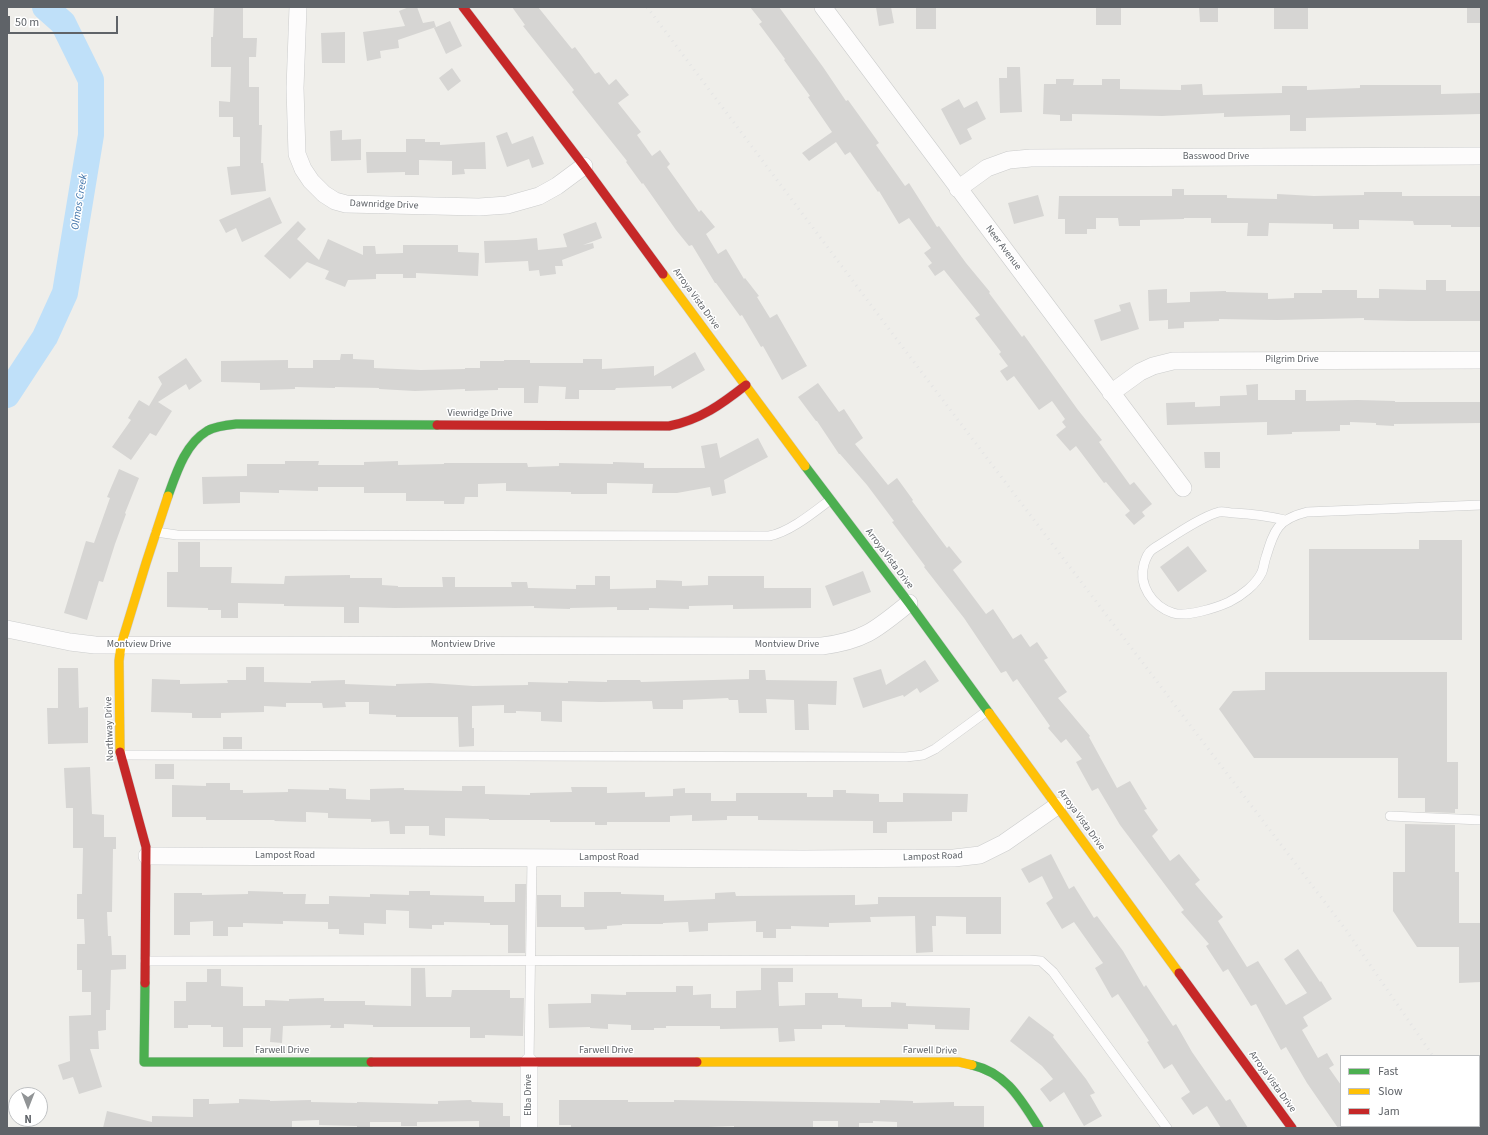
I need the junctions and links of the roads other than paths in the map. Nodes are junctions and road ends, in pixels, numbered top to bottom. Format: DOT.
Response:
graph roads {
  1 [pos="298,7"];
  2 [pos="464,7"];
  3 [pos="823,7"];
  4 [pos="1481,156"];
  5 [pos="584,166"];
  6 [pos="958,189"];
  7 [pos="1481,360"];
  8 [pos="746,385"];
  9 [pos="1111,393"];
  10 [pos="204,433"];
  11 [pos="1183,488"];
  12 [pos="830,500"];
  13 [pos="1481,505"];
  14 [pos="1285,520"];
  15 [pos="156,532"];
  16 [pos="909,603"];
  17 [pos="7,629"];
  18 [pos="121,645"];
  19 [pos="988,711"];
  20 [pos="120,755"];
  21 [pos="1057,806"];
  22 [pos="1390,816"];
  23 [pos="1481,820"];
  24 [pos="146,856"];
  25 [pos="532,858"];
  26 [pos="146,961"];
  27 [pos="530,961"];
  28 [pos="144,1062"];
  29 [pos="529,1062"];
  30 [pos="529,1128"];
  31 [pos="1039,1128"];
  32 [pos="1167,1128"];
  33 [pos="1292,1128"];
  1 -- 5 [label="street, Dawnridge Drive"];
  2 -- 5 [label="street, Arroya Vista Drive"];
  3 -- 6 [label="street, Neer Avenue"];
  4 -- 6 [label="street, Basswood Drive"];
  5 -- 8 [label="street, Arroya Vista Drive"];
  6 -- 9 [label="street, Neer Avenue"];
  7 -- 9 [label="street, Pilgrim Drive"];
  8 -- 10 [label="street, Viewridge Drive"];
  8 -- 12 [label="street, Arroya Vista Drive"];
  9 -- 11 [label="street, Neer Avenue"];
  10 -- 15 [label="street, Northway Drive"];
  12 -- 15 [label="lane"];
  12 -- 16 [label="street, Arroya Vista Drive"];
  13 -- 14 [label="lane"];
  14 -- 14 [label="lane"];
  15 -- 18 [label="street, Northway Drive"];
  16 -- 18 [label="street, Montview Drive"];
  16 -- 19 [label="street, Arroya Vista Drive"];
  17 -- 18 [label="street, Montview Drive"];
  18 -- 20 [label="street, Northway Drive"];
  19 -- 20 [label="lane"];
  19 -- 21 [label="street, Arroya Vista Drive"];
  20 -- 24 [label="street, Northway Drive"];
  21 -- 25 [label="street, Lampost Road"];
  21 -- 33 [label="street, Arroya Vista Drive"];
  22 -- 23 [label="lane"];
  24 -- 25 [label="street, Lampost Road"];
  24 -- 26 [label="street, Northway Drive"];
  25 -- 27 [label="lane"];
  26 -- 27 [label="lane"];
  26 -- 28 [label="street, Northway Drive"];
  27 -- 29 [label="lane"];
  27 -- 32 [label="lane"];
  28 -- 29 [label="street, Farwell Drive"];
  29 -- 30 [label="street, Elba Drive"];
  29 -- 31 [label="street, Farwell Drive"];
}
